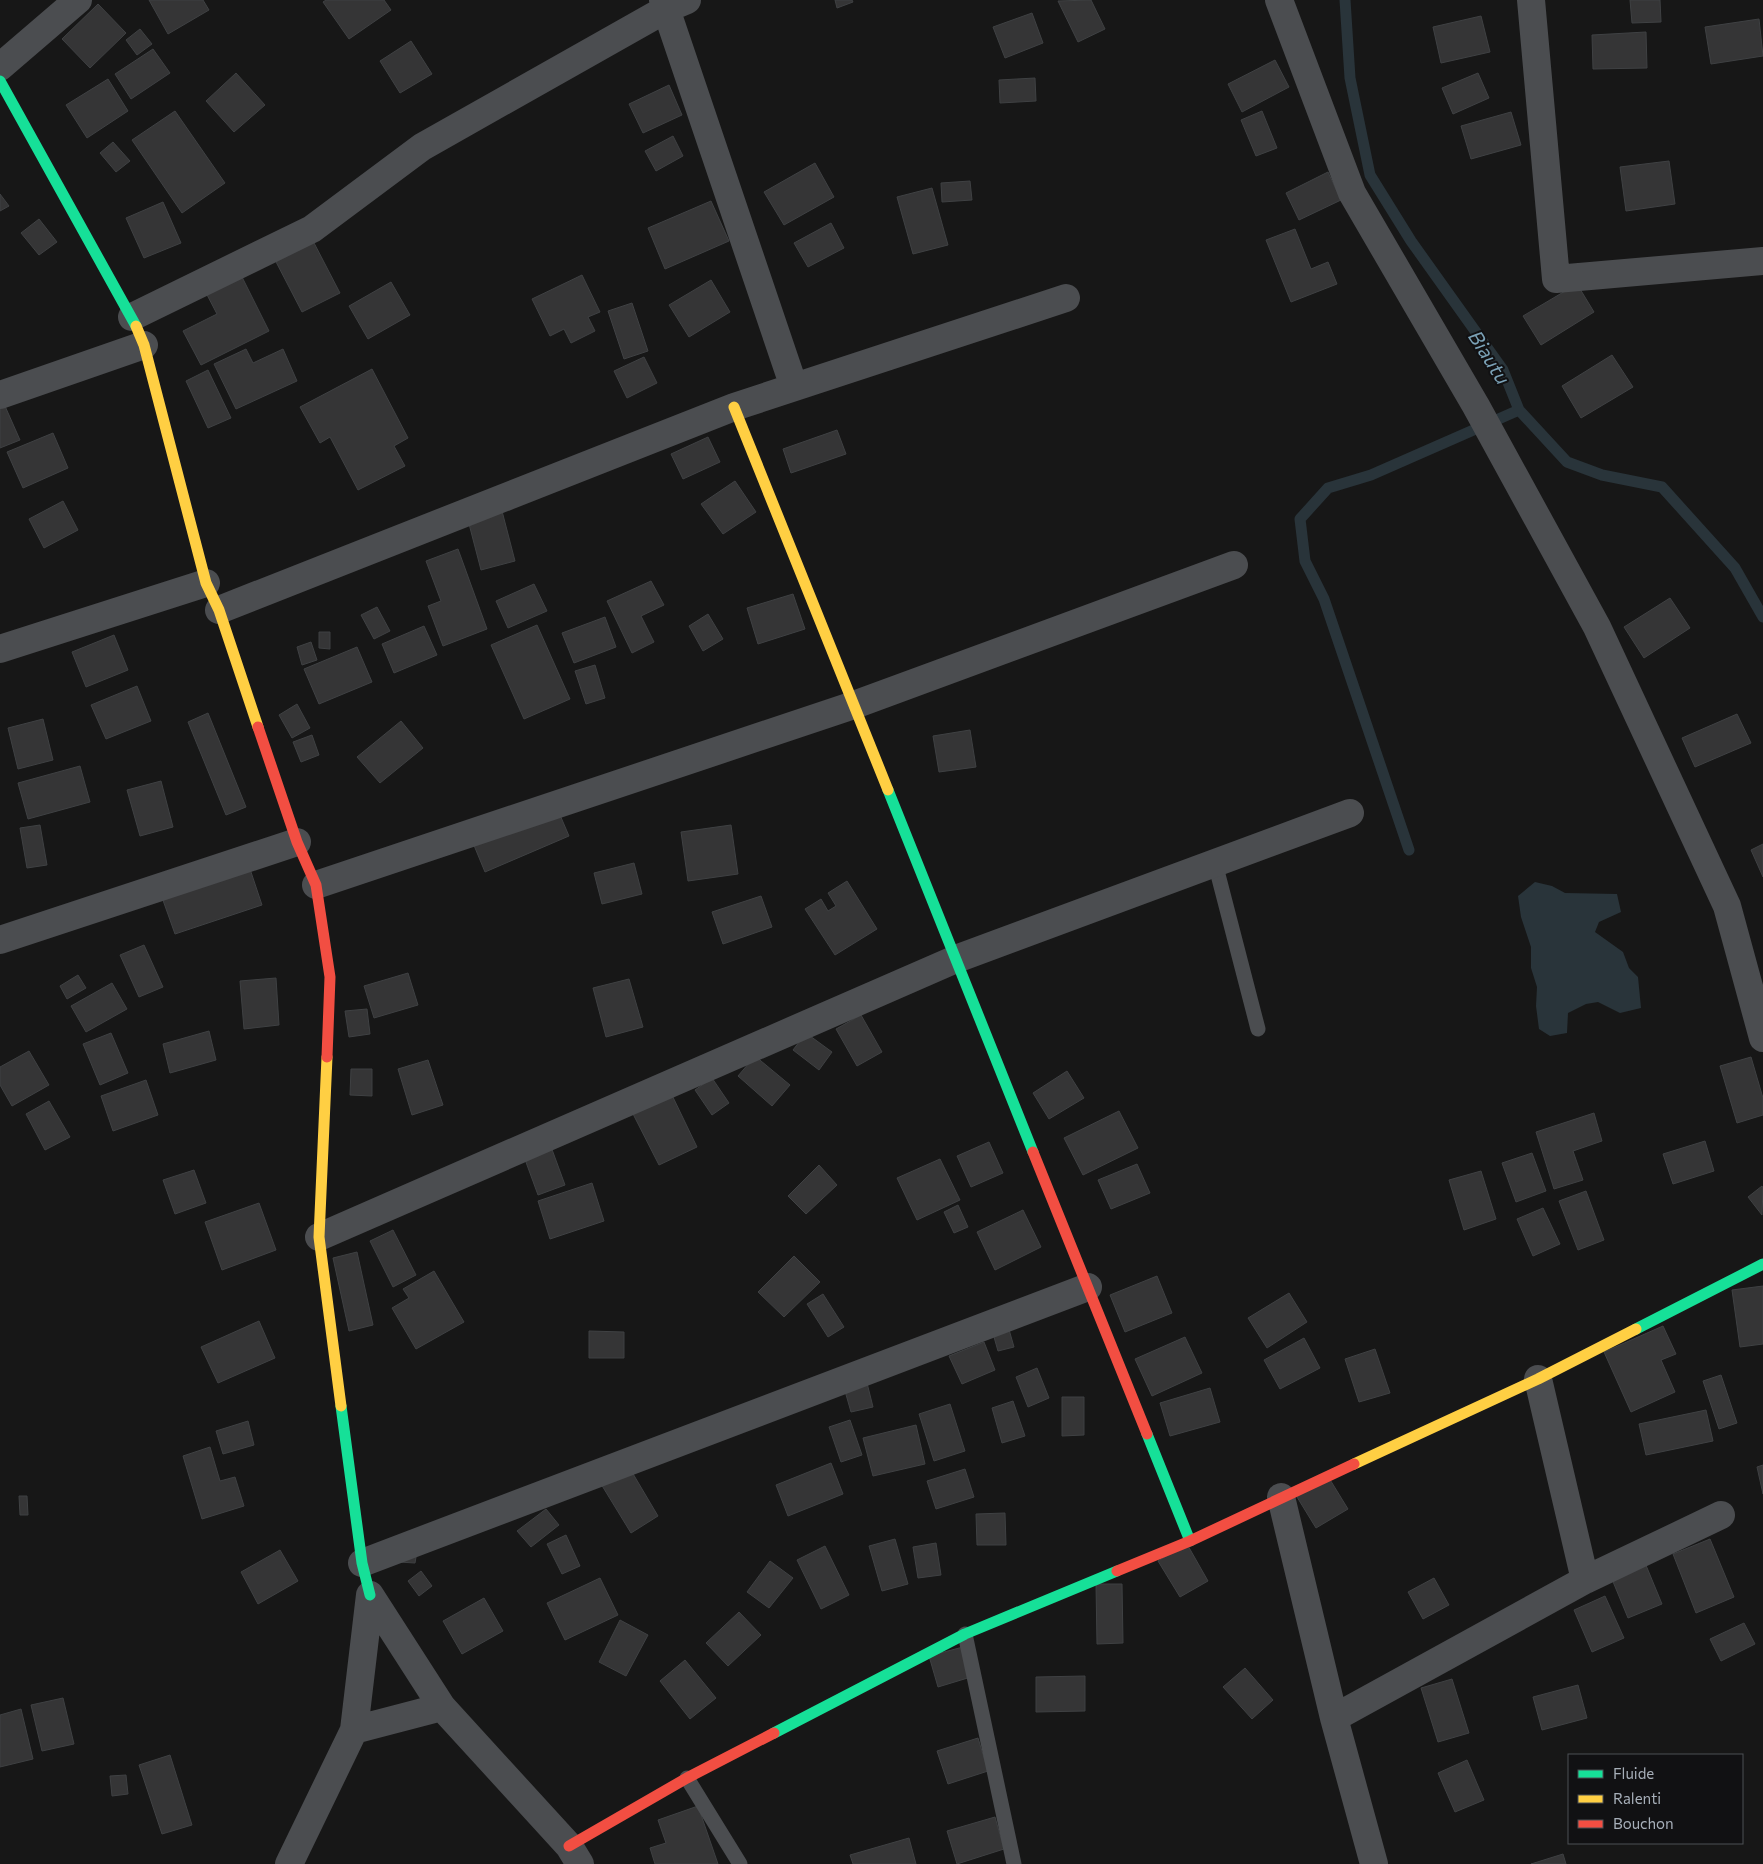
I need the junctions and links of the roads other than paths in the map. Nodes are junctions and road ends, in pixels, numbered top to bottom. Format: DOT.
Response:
graph roads {
  1 [pos="78,0"];
  2 [pos="1279,0"];
  3 [pos="1530,0"];
  4 [pos="673,3"];
  5 [pos="0,67"];
  6 [pos="0,81"];
  7 [pos="1763,261"];
  8 [pos="1066,298"];
  9 [pos="132,317"];
  10 [pos="144,345"];
  11 [pos="794,387"];
  12 [pos="0,395"];
  13 [pos="734,407"];
  14 [pos="1234,565"];
  15 [pos="206,584"];
  16 [pos="219,610"];
  17 [pos="0,650"];
  18 [pos="854,705"];
  19 [pos="1350,813"];
  20 [pos="297,842"];
  21 [pos="1215,863"];
  22 [pos="316,886"];
  23 [pos="0,940"];
  24 [pos="956,959"];
  25 [pos="1258,1029"];
  26 [pos="1763,1038"];
  27 [pos="319,1237"];
  28 [pos="1763,1264"];
  29 [pos="1088,1287"];
  30 [pos="1538,1379"];
  31 [pos="1281,1498"];
  32 [pos="1721,1515"];
  33 [pos="1190,1541"];
  34 [pos="362,1563"];
  35 [pos="1584,1580"];
  36 [pos="370,1595"];
  37 [pos="965,1634"];
  38 [pos="442,1707"];
  39 [pos="1334,1718"];
  40 [pos="354,1730"];
  41 [pos="687,1778"];
  42 [pos="574,1855"];
  43 [pos="289,1864"];
  44 [pos="740,1864"];
  45 [pos="1014,1864"];
  46 [pos="1374,1864"];
  1 -- 5 [label="street"];
  2 -- 26 [label="street"];
  3 -- 7 [label="street"];
  4 -- 9 [label="street"];
  4 -- 11 [label="street"];
  6 -- 9 [label="street"];
  8 -- 11 [label="street"];
  9 -- 10 [label="street"];
  10 -- 12 [label="street"];
  10 -- 15 [label="street"];
  11 -- 13 [label="street"];
  13 -- 16 [label="street"];
  13 -- 18 [label="street"];
  14 -- 18 [label="street"];
  15 -- 16 [label="street"];
  15 -- 17 [label="street"];
  16 -- 20 [label="street"];
  18 -- 22 [label="street"];
  18 -- 24 [label="street"];
  19 -- 21 [label="street"];
  20 -- 22 [label="street"];
  20 -- 23 [label="street"];
  21 -- 24 [label="street"];
  21 -- 25 [label="lane"];
  22 -- 27 [label="street"];
  24 -- 27 [label="street"];
  24 -- 29 [label="street"];
  27 -- 34 [label="street"];
  28 -- 30 [label="street"];
  29 -- 33 [label="street"];
  29 -- 34 [label="street"];
  30 -- 31 [label="street"];
  30 -- 35 [label="street"];
  31 -- 33 [label="street"];
  31 -- 39 [label="street"];
  32 -- 35 [label="street"];
  33 -- 37 [label="street"];
  34 -- 36 [label="street"];
  35 -- 39 [label="street"];
  36 -- 38 [label="street"];
  36 -- 40 [label="street"];
  37 -- 41 [label="street"];
  37 -- 45 [label="lane"];
  38 -- 40 [label="street"];
  38 -- 42 [label="street"];
  39 -- 46 [label="street"];
  40 -- 43 [label="street"];
  41 -- 42 [label="street"];
  41 -- 44 [label="lane"];
}
